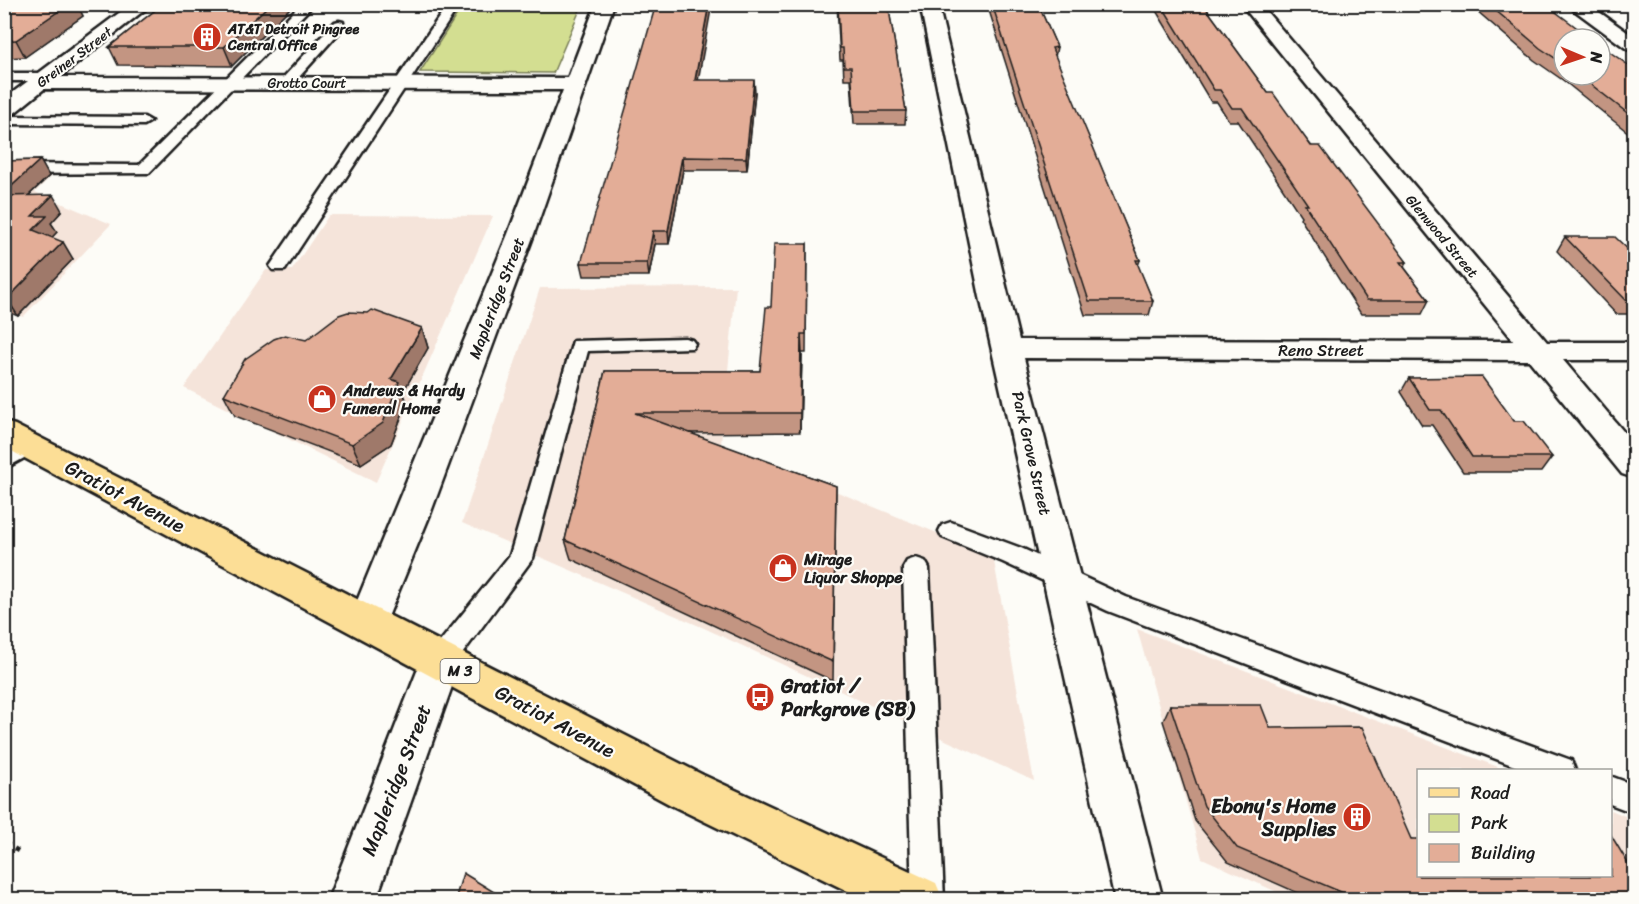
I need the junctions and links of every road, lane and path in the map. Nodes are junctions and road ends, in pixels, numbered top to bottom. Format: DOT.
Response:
graph roads {
  1 [pos="143,4"];
  2 [pos="308,4"];
  3 [pos="454,4"];
  4 [pos="605,4"];
  5 [pos="929,4"];
  6 [pos="1250,4"];
  7 [pos="1575,4"];
  8 [pos="339,25"];
  9 [pos="1635,45"];
  10 [pos="4,77"];
  11 [pos="44,80"];
  12 [pos="231,83"];
  13 [pos="286,83"];
  14 [pos="399,84"];
  15 [pos="574,84"];
  16 [pos="4,110"];
  17 [pos="4,120"];
  18 [pos="144,121"];
  19 [pos="4,153"];
  20 [pos="159,155"];
  21 [pos="4,169"];
  22 [pos="279,266"];
  23 [pos="685,344"];
  24 [pos="1008,349"];
  25 [pos="1538,351"];
  26 [pos="1635,351"];
  27 [pos="13,447"];
  28 [pos="1635,466"];
  29 [pos="951,531"];
  30 [pos="916,568"];
  31 [pos="1060,577"];
  32 [pos="367,623"];
  33 [pos="441,661"];
  34 [pos="1555,769"];
  35 [pos="1612,790"];
  36 [pos="1635,799"];
  37 [pos="4,842"];
  38 [pos="18,851"];
  39 [pos="352,900"];
  40 [pos="919,900"];
  41 [pos="928,900"];
  42 [pos="1139,900"];
  1 -- 11 [label="street, Greiner Street"];
  2 -- 12 [label="lane"];
  3 -- 14 [label="lane"];
  4 -- 15 [label="street, Mapleridge Street"];
  5 -- 24 [label="street, Park Grove Street"];
  6 -- 25 [label="street, Glenwood Street"];
  7 -- 9 [label="street"];
  8 -- 13 [label="lane"];
  10 -- 11 [label="lane"];
  11 -- 12 [label="street, Grotto Court"];
  11 -- 16 [label="street, Greiner Street"];
  12 -- 13 [label="street, Grotto Court"];
  12 -- 20 [label="lane"];
  13 -- 14 [label="street, Grotto Court"];
  14 -- 15 [label="street, Grotto Court"];
  14 -- 22 [label="lane"];
  15 -- 32 [label="street, Mapleridge Street"];
  17 -- 18 [label="lane"];
  19 -- 20 [label="lane"];
  20 -- 21 [label="lane"];
  23 -- 33 [label="lane"];
  24 -- 25 [label="street, Reno Street"];
  24 -- 31 [label="street, Park Grove Street"];
  25 -- 26 [label="street, Reno Street"];
  25 -- 28 [label="street, Glenwood Street"];
  27 -- 32 [label="main road, Gratiot Avenue / M 3"];
  29 -- 31 [label="lane"];
  30 -- 41 [label="lane"];
  31 -- 34 [label="lane"];
  31 -- 42 [label="street, Park Grove Street"];
  32 -- 33 [label="main road, Gratiot Avenue / M 3"];
  33 -- 39 [label="street, Mapleridge Street"];
  33 -- 40 [label="main road, Gratiot Avenue / M 3"];
  35 -- 36 [label="lane"];
  37 -- 38 [label="path"];
}
